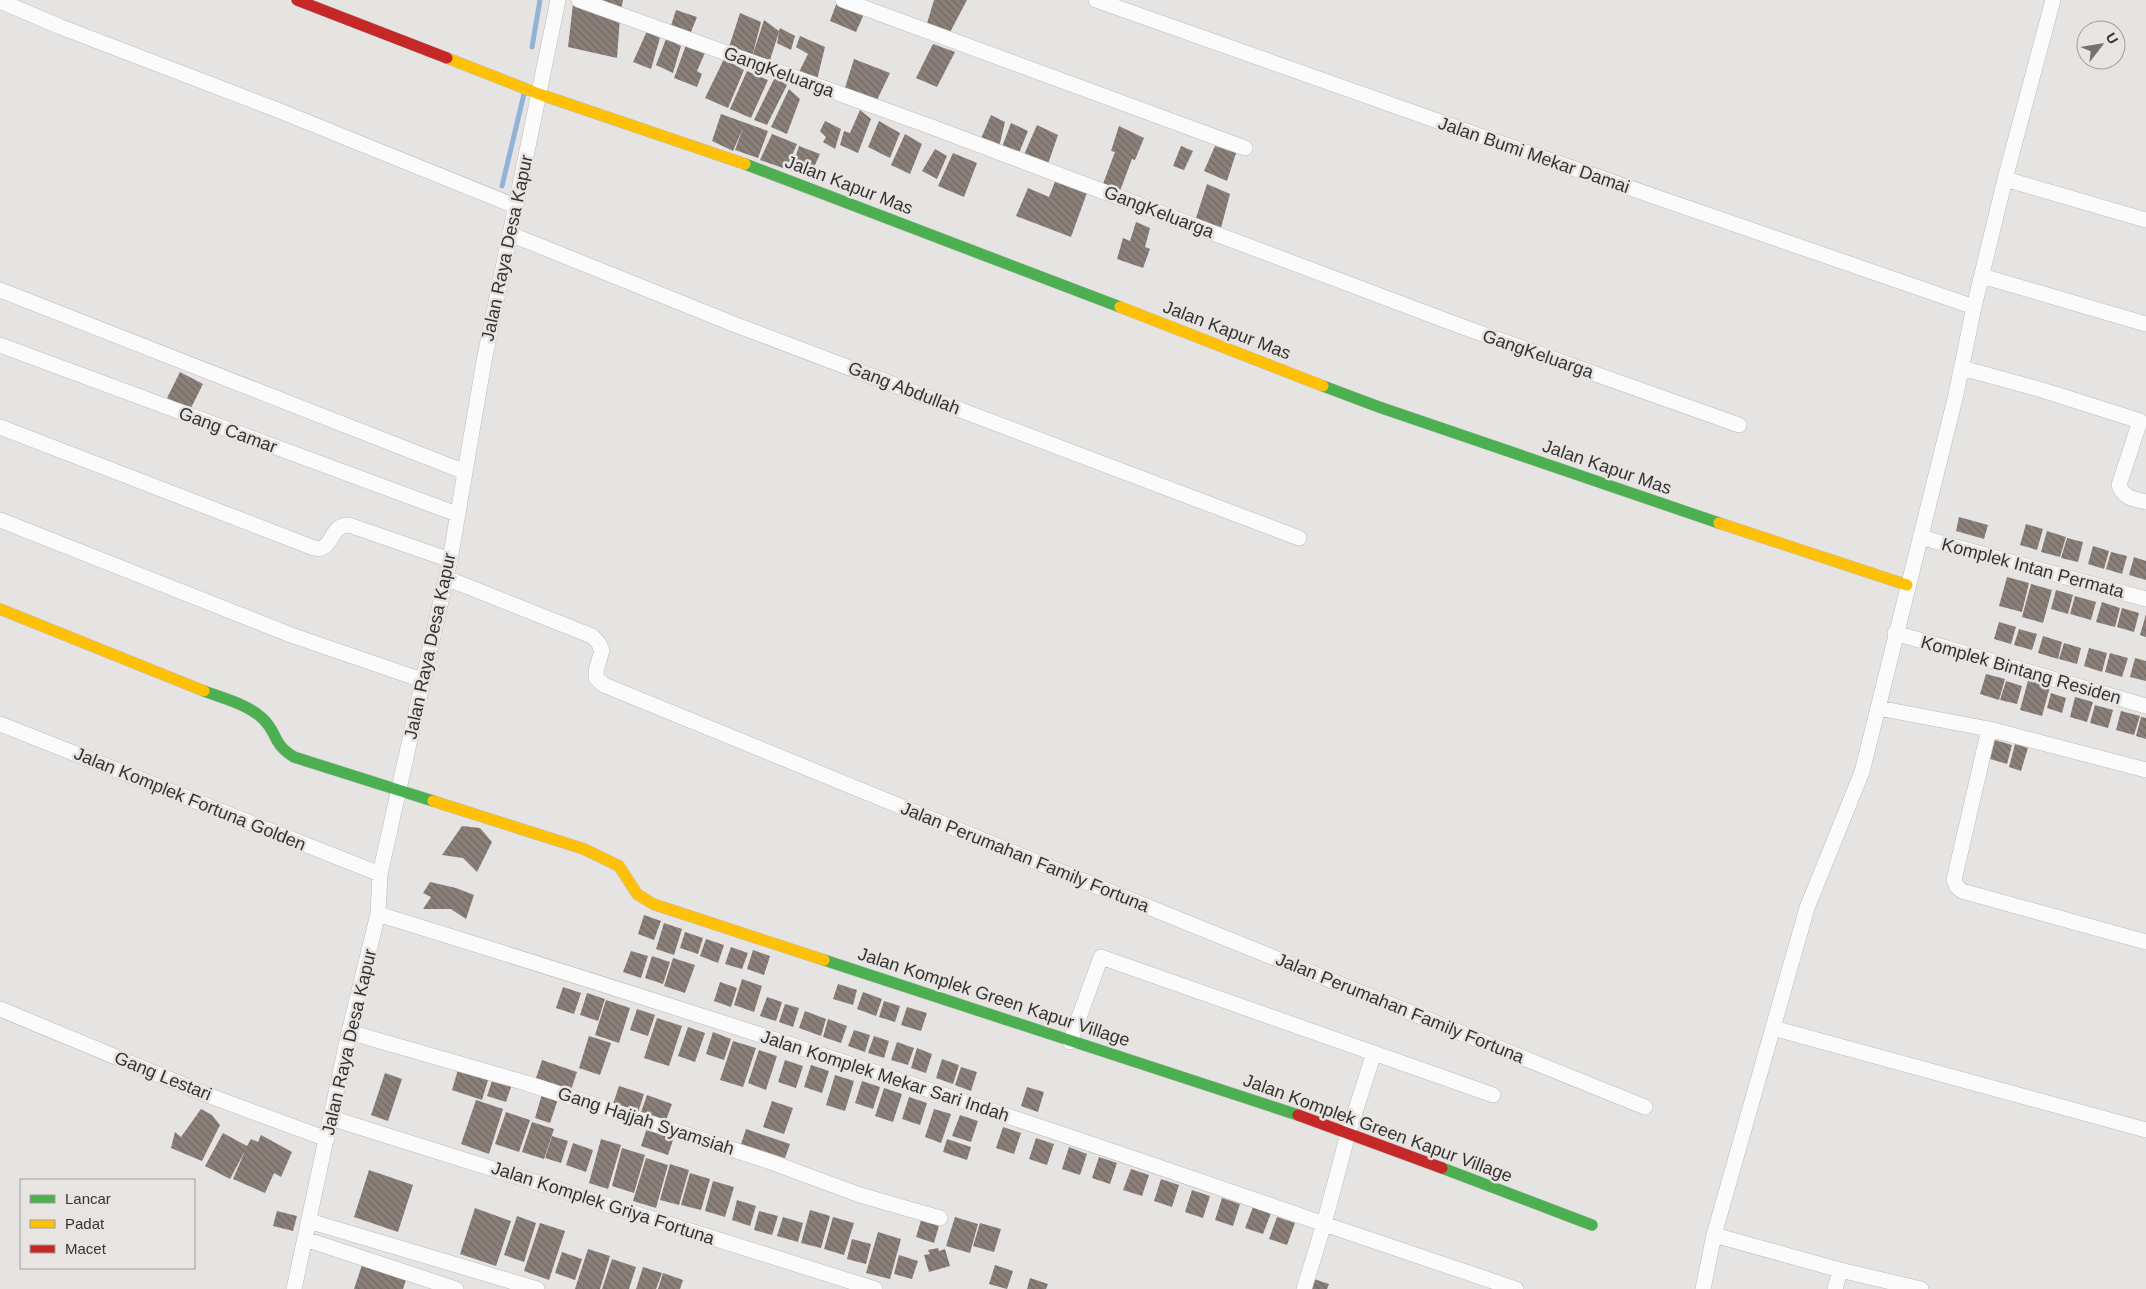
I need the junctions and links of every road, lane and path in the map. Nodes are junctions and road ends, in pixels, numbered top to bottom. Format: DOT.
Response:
graph roads {
  1 [pos="297,0"];
  2 [pos="558,0"];
  3 [pos="578,0"];
  4 [pos="843,0"];
  5 [pos="1096,0"];
  6 [pos="2053,0"];
  7 [pos="0,1"];
  8 [pos="539,94"];
  9 [pos="1246,148"];
  10 [pos="2004,179"];
  11 [pos="515,206"];
  12 [pos="2146,220"];
  13 [pos="510,234"];
  14 [pos="1982,276"];
  15 [pos="0,290"];
  16 [pos="1974,307"];
  17 [pos="2146,324"];
  18 [pos="0,345"];
  19 [pos="1962,368"];
  20 [pos="2143,422"];
  21 [pos="1739,425"];
  22 [pos="0,428"];
  23 [pos="465,472"];
  24 [pos="2146,502"];
  25 [pos="457,514"];
  26 [pos="0,520"];
  27 [pos="1920,537"];
  28 [pos="1299,538"];
  29 [pos="450,560"];
  30 [pos="446,578"];
  31 [pos="1907,585"];
  32 [pos="2146,599"];
  33 [pos="0,609"];
  34 [pos="1895,633"];
  35 [pos="422,680"];
  36 [pos="2146,706"];
  37 [pos="1878,708"];
  38 [pos="0,724"];
  39 [pos="1989,729"];
  40 [pos="2146,770"];
  41 [pos="399,791"];
  42 [pos="380,874"];
  43 [pos="378,914"];
  44 [pos="2146,942"];
  45 [pos="0,1009"];
  46 [pos="1773,1028"];
  47 [pos="349,1032"];
  48 [pos="1070,1042"];
  49 [pos="1374,1053"];
  50 [pos="1494,1095"];
  51 [pos="1645,1107"];
  52 [pos="332,1118"];
  53 [pos="2146,1130"];
  54 [pos="1348,1134"];
  55 [pos="327,1139"];
  56 [pos="940,1218"];
  57 [pos="309,1221"];
  58 [pos="1324,1224"];
  59 [pos="1592,1225"];
  60 [pos="1714,1235"];
  61 [pos="305,1240"];
  62 [pos="1840,1270"];
  63 [pos="294,1289"];
  64 [pos="456,1289"];
  65 [pos="536,1289"];
  66 [pos="875,1289"];
  67 [pos="1304,1289"];
  68 [pos="1516,1289"];
  69 [pos="1703,1289"];
  70 [pos="1835,1289"];
  71 [pos="1921,1289"];
  1 -- 8 [label="street, Jalan Kapur Mas"];
  2 -- 8 [label="street, Jalan Raya Desa Kapur"];
  3 -- 21 [label="street, GangKeluarga"];
  4 -- 9 [label="street"];
  5 -- 16 [label="street, Jalan Bumi Mekar Damai"];
  6 -- 10 [label="street"];
  7 -- 11 [label="street"];
  8 -- 11 [label="street, Jalan Raya Desa Kapur"];
  8 -- 31 [label="street, Jalan Kapur Mas"];
  10 -- 12 [label="street"];
  10 -- 14 [label="street"];
  11 -- 13 [label="street, Jalan Raya Desa Kapur"];
  13 -- 23 [label="street, Jalan Raya Desa Kapur"];
  13 -- 28 [label="street, Gang Abdullah"];
  14 -- 16 [label="street"];
  14 -- 17 [label="street"];
  15 -- 23 [label="street"];
  16 -- 19 [label="street"];
  18 -- 25 [label="street, Gang Camar"];
  19 -- 20 [label="street"];
  19 -- 27 [label="street"];
  20 -- 24 [label="street"];
  22 -- 29 [label="street"];
  23 -- 25 [label="street, Jalan Raya Desa Kapur"];
  25 -- 29 [label="street, Jalan Raya Desa Kapur"];
  26 -- 35 [label="street"];
  27 -- 31 [label="street"];
  27 -- 32 [label="street, Komplek Intan Permata"];
  29 -- 30 [label="street, Jalan Raya Desa Kapur"];
  30 -- 35 [label="street, Jalan Raya Desa Kapur"];
  30 -- 51 [label="street, Jalan Perumahan Family Fortuna"];
  31 -- 34 [label="street"];
  33 -- 41 [label="street, Jalan Komplek Green Kapur Village"];
  34 -- 36 [label="street, Komplek Bintang Residen"];
  34 -- 37 [label="street"];
  35 -- 41 [label="street, Jalan Raya Desa Kapur"];
  37 -- 39 [label="street"];
  37 -- 46 [label="street"];
  38 -- 42 [label="street, Jalan Komplek Fortuna Golden"];
  39 -- 40 [label="street"];
  39 -- 44 [label="street"];
  41 -- 42 [label="street, Jalan Raya Desa Kapur"];
  41 -- 48 [label="street, Jalan Komplek Green Kapur Village"];
  42 -- 43 [label="street, Jalan Raya Desa Kapur"];
  43 -- 47 [label="street, Jalan Raya Desa Kapur"];
  43 -- 58 [label="street, Jalan Komplek Mekar Sari Indah"];
  45 -- 55 [label="street, Gang Lestari"];
  46 -- 53 [label="street"];
  46 -- 60 [label="street"];
  47 -- 52 [label="street, Jalan Raya Desa Kapur"];
  47 -- 56 [label="street, Gang Hajjah Syamsiah"];
  48 -- 49 [label="street"];
  48 -- 54 [label="street, Jalan Komplek Green Kapur Village"];
  49 -- 50 [label="street"];
  49 -- 54 [label="street"];
  52 -- 55 [label="street, Jalan Raya Desa Kapur"];
  52 -- 66 [label="street, Jalan Komplek Griya Fortuna"];
  54 -- 58 [label="street"];
  54 -- 59 [label="street, Jalan Komplek Green Kapur Village"];
  55 -- 57 [label="street, Jalan Raya Desa Kapur"];
  57 -- 61 [label="street, Jalan Raya Desa Kapur"];
  57 -- 65 [label="street"];
  58 -- 67 [label="street"];
  58 -- 68 [label="street, Jalan Komplek Mekar Sari Indah"];
  60 -- 62 [label="street"];
  60 -- 69 [label="street"];
  61 -- 63 [label="street, Jalan Raya Desa Kapur"];
  61 -- 64 [label="street"];
  62 -- 70 [label="street"];
  62 -- 71 [label="street"];
}
